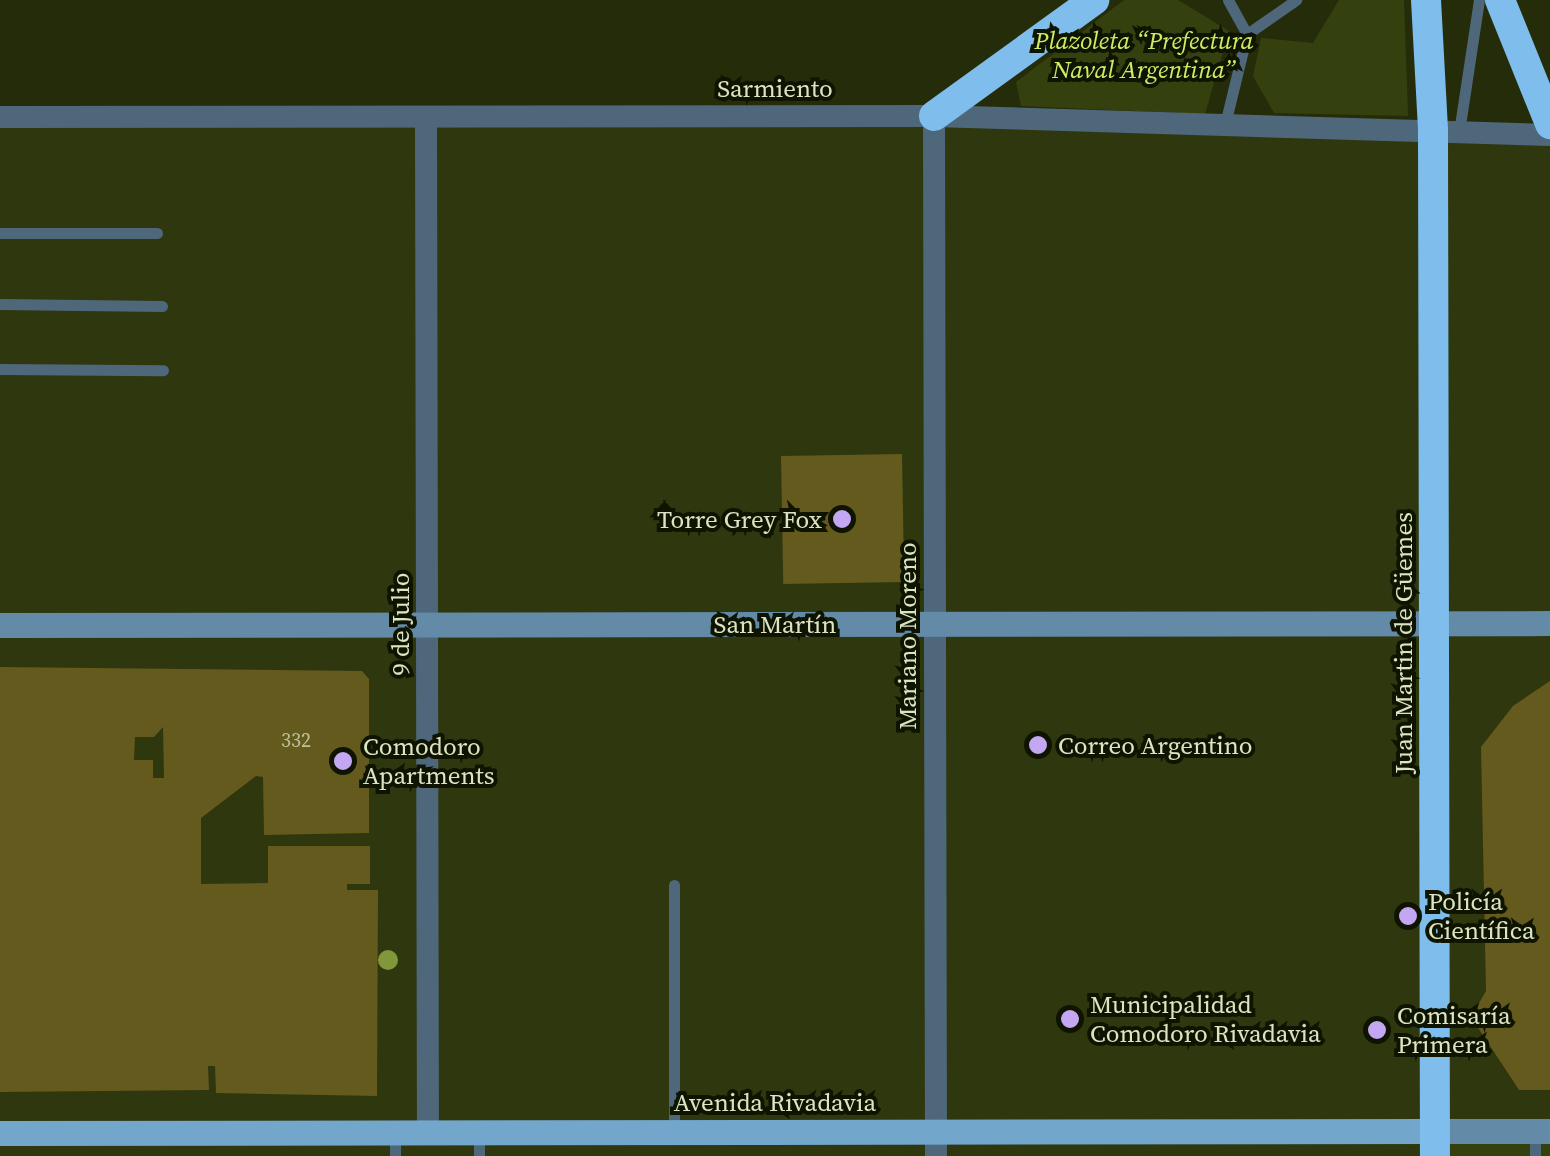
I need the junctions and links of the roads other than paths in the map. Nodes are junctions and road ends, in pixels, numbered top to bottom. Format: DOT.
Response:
graph roads {
  1 [pos="1094,0"];
  2 [pos="1228,0"];
  3 [pos="1296,0"];
  4 [pos="1426,0"];
  5 [pos="1478,0"];
  6 [pos="1500,0"];
  7 [pos="1247,34"];
  8 [pos="426,116"];
  9 [pos="934,116"];
  10 [pos="0,117"];
  11 [pos="1225,124"];
  12 [pos="1550,124"];
  13 [pos="1446,131"];
  14 [pos="1550,135"];
  15 [pos="0,233"];
  16 [pos="157,234"];
  17 [pos="0,304"];
  18 [pos="162,306"];
  19 [pos="0,369"];
  20 [pos="163,370"];
  21 [pos="1433,623"];
  22 [pos="1550,623"];
  23 [pos="427,624"];
  24 [pos="935,624"];
  25 [pos="0,625"];
  26 [pos="674,885"];
  27 [pos="428,1132"];
  28 [pos="674,1132"];
  29 [pos="0,1133"];
  30 [pos="1540,1139"];
  31 [pos="1435,1143"];
  32 [pos="395,1144"];
  33 [pos="479,1144"];
  34 [pos="936,1144"];
  1 -- 9 [label="highway"];
  2 -- 7 [label="lane"];
  3 -- 7 [label="lane"];
  4 -- 13 [label="highway, Juan Martin de Güemes"];
  5 -- 13 [label="lane"];
  6 -- 12 [label="highway"];
  7 -- 11 [label="lane"];
  8 -- 9 [label="street, Sarmiento"];
  8 -- 10 [label="street, Sarmiento"];
  8 -- 23 [label="street, 9 de Julio"];
  9 -- 11 [label="street, Sarmiento"];
  9 -- 24 [label="street, Mariano Moreno"];
  11 -- 13 [label="street, Sarmiento"];
  13 -- 14 [label="street, Sarmiento"];
  13 -- 21 [label="highway, Juan Martin de Güemes"];
  15 -- 16 [label="lane"];
  17 -- 18 [label="lane"];
  19 -- 20 [label="lane"];
  21 -- 22 [label="street, San Martín"];
  21 -- 24 [label="street, San Martín"];
  21 -- 31 [label="highway, Juan Martin de Güemes"];
  23 -- 24 [label="street, San Martín"];
  23 -- 25 [label="street, San Martín"];
  23 -- 27 [label="street, 9 de Julio"];
  24 -- 34 [label="street, Mariano Moreno"];
  26 -- 28 [label="lane"];
  27 -- 32 [label="main road, Avenida Rivadavia"];
  27 -- 33 [label="main road, Avenida Rivadavia"];
  28 -- 33 [label="main road, Avenida Rivadavia"];
  28 -- 34 [label="main road, Avenida Rivadavia"];
  29 -- 32 [label="main road, Avenida Rivadavia"];
  30 -- 31 [label="street, Avenida Rivadavia"];
  31 -- 34 [label="main road, Avenida Rivadavia"];
}
